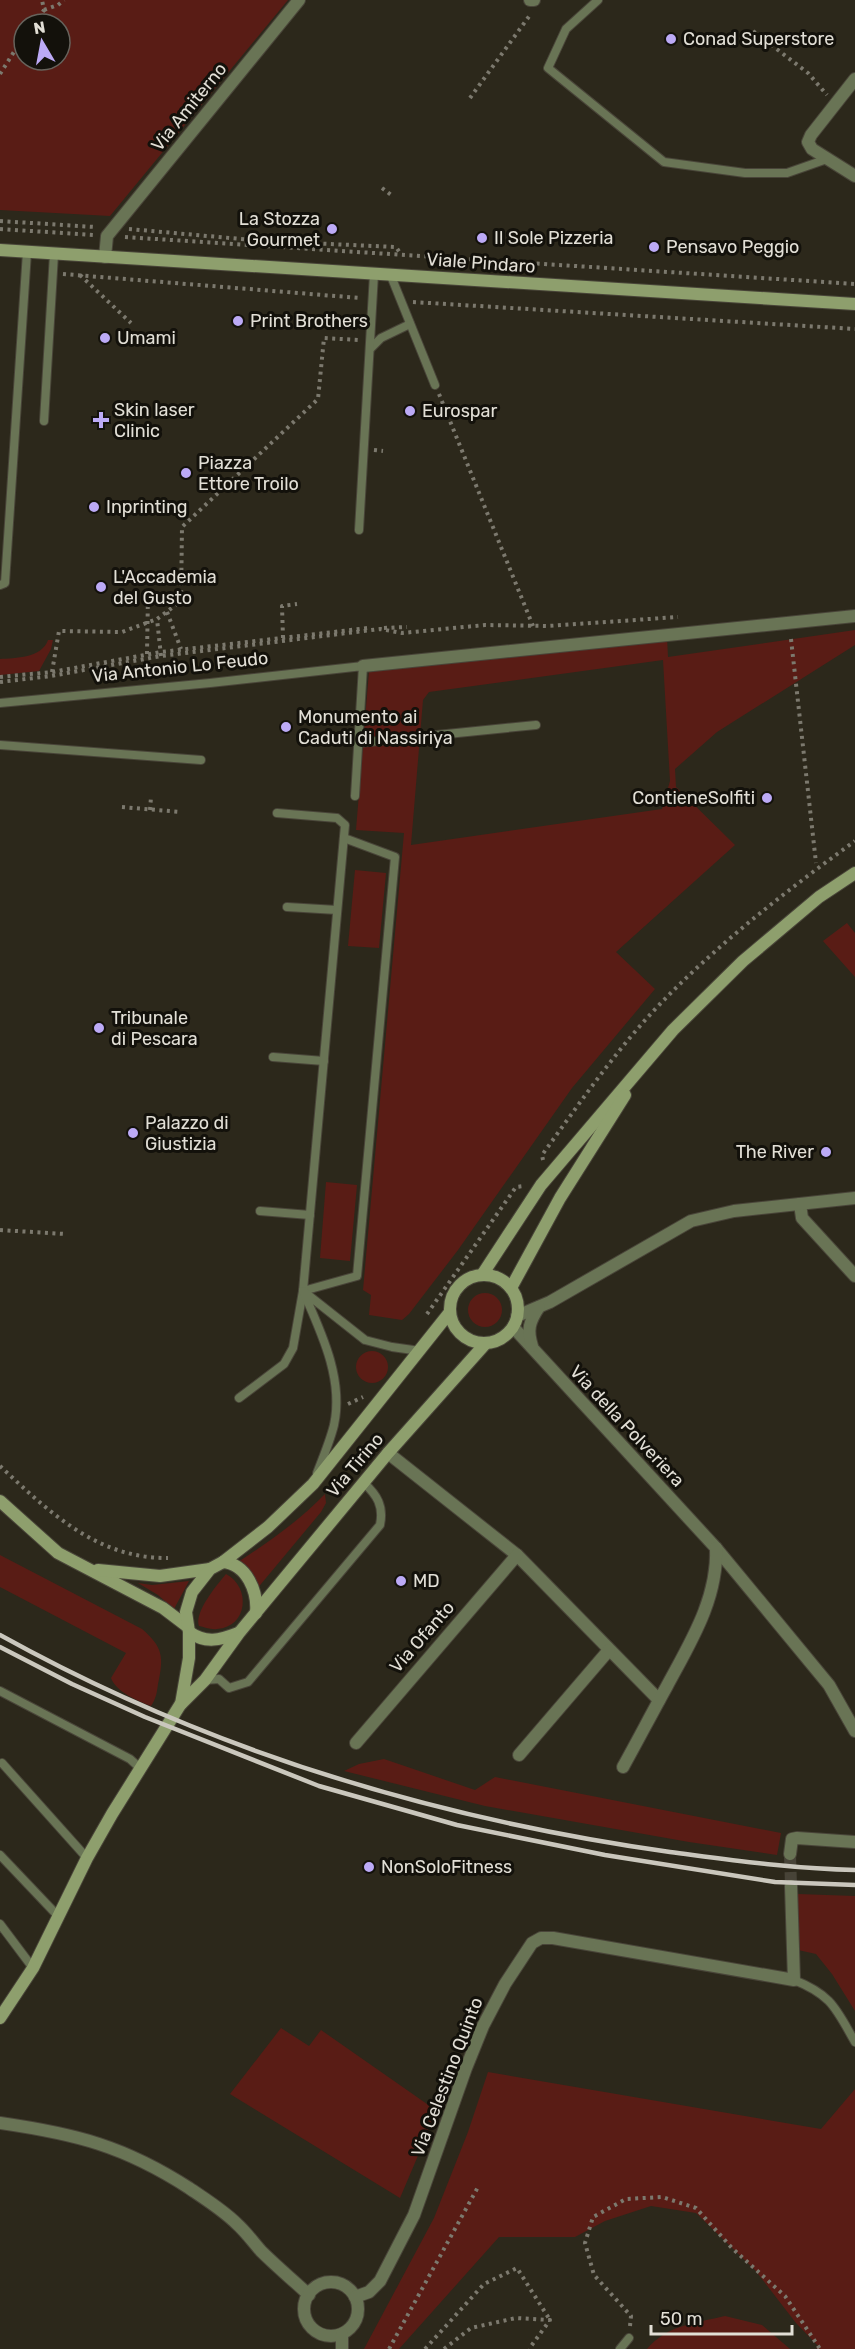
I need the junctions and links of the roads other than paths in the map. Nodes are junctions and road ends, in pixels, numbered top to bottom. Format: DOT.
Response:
graph roads {
  1 [pos="299,0"];
  2 [pos="598,0"];
  3 [pos="855,79"];
  4 [pos="827,159"];
  5 [pos="855,176"];
  6 [pos="0,250"];
  7 [pos="27,252"];
  8 [pos="54,254"];
  9 [pos="105,257"];
  10 [pos="374,274"];
  11 [pos="391,276"];
  12 [pos="855,304"];
  13 [pos="410,324"];
  14 [pos="370,349"];
  15 [pos="435,385"];
  16 [pos="44,421"];
  17 [pos="0,490"];
  18 [pos="10,490"];
  19 [pos="359,530"];
  20 [pos="0,585"];
  21 [pos="855,616"];
  22 [pos="363,666"];
  23 [pos="0,703"];
  24 [pos="536,725"];
  25 [pos="358,743"];
  26 [pos="0,745"];
  27 [pos="201,760"];
  28 [pos="355,796"];
  29 [pos="277,813"];
  30 [pos="344,838"];
  31 [pos="855,873"];
  32 [pos="287,907"];
  33 [pos="337,910"];
  34 [pos="650,1056"];
  35 [pos="273,1057"];
  36 [pos="324,1061"];
  37 [pos="855,1198"];
  38 [pos="800,1204"];
  39 [pos="260,1211"];
  40 [pos="310,1215"];
  41 [pos="482,1275"];
  42 [pos="855,1276"];
  43 [pos="511,1288"];
  44 [pos="303,1291"];
  45 [pos="539,1306"];
  46 [pos="450,1312"];
  47 [pos="515,1322"];
  48 [pos="486,1343"];
  49 [pos="534,1350"];
  50 [pos="420,1351"];
  51 [pos="239,1398"];
  52 [pos="388,1453"];
  53 [pos="364,1483"];
  54 [pos="314,1484"];
  55 [pos="0,1501"];
  56 [pos="716,1548"];
  57 [pos="517,1555"];
  58 [pos="223,1562"];
  59 [pos="88,1568"];
  60 [pos="210,1569"];
  61 [pos="256,1613"];
  62 [pos="188,1630"];
  63 [pos="239,1633"];
  64 [pos="609,1650"];
  65 [pos="205,1680"];
  66 [pos="0,1691"];
  67 [pos="659,1700"];
  68 [pos="180,1705"];
  69 [pos="855,1731"];
  70 [pos="356,1743"];
  71 [pos="519,1755"];
  72 [pos="2,1763"];
  73 [pos="623,1767"];
  74 [pos="140,1768"];
  75 [pos="855,1842"];
  76 [pos="790,1854"];
  77 [pos="0,1855"];
  78 [pos="87,1858"];
  79 [pos="791,1886"];
  80 [pos="58,1916"];
  81 [pos="0,1924"];
  82 [pos="33,1968"];
  83 [pos="794,1980"];
  84 [pos="0,2018"];
  85 [pos="855,2042"];
  86 [pos="0,2123"];
  87 [pos="309,2295"];
  88 [pos="355,2297"];
  89 [pos="342,2334"];
  90 [pos="629,2338"];
  91 [pos="342,2349"];
  92 [pos="620,2349"];
  1 -- 9 [label="street, Via Amiterno"];
  2 -- 4 [label="lane"];
  3 -- 4 [label="street"];
  4 -- 5 [label="street"];
  6 -- 7 [label="street, Viale Pindaro"];
  7 -- 8 [label="street, Viale Pindaro"];
  7 -- 18 [label="lane"];
  8 -- 9 [label="street, Viale Pindaro"];
  8 -- 16 [label="lane"];
  9 -- 10 [label="street, Viale Pindaro"];
  10 -- 11 [label="street, Viale Pindaro"];
  10 -- 14 [label="lane"];
  11 -- 12 [label="street, Viale Pindaro"];
  11 -- 13 [label="lane"];
  13 -- 14 [label="lane"];
  13 -- 15 [label="lane"];
  14 -- 19 [label="lane"];
  17 -- 18 [label="lane"];
  18 -- 20 [label="lane"];
  21 -- 22 [label="street"];
  22 -- 23 [label="lane, Via Antonio Lo Feudo"];
  22 -- 25 [label="lane"];
  24 -- 25 [label="lane"];
  25 -- 28 [label="lane"];
  26 -- 27 [label="lane"];
  29 -- 30 [label="lane"];
  30 -- 33 [label="lane"];
  30 -- 44 [label="lane"];
  31 -- 34 [label="street"];
  32 -- 33 [label="lane"];
  33 -- 36 [label="lane"];
  34 -- 41 [label="street"];
  34 -- 43 [label="street"];
  35 -- 36 [label="lane"];
  36 -- 40 [label="lane"];
  37 -- 38 [label="street"];
  38 -- 42 [label="street"];
  38 -- 45 [label="street"];
  39 -- 40 [label="lane"];
  40 -- 44 [label="lane"];
  41 -- 43 [label="street"];
  41 -- 46 [label="street"];
  43 -- 47 [label="street"];
  44 -- 50 [label="lane"];
  44 -- 51 [label="lane"];
  44 -- 54 [label="lane"];
  45 -- 47 [label="street"];
  45 -- 49 [label="street"];
  46 -- 48 [label="street"];
  46 -- 50 [label="street, Via Tirino"];
  47 -- 48 [label="street"];
  47 -- 49 [label="street, Via della Polveriera"];
  48 -- 52 [label="street, Via Tirino"];
  49 -- 56 [label="street, Via della Polveriera"];
  50 -- 54 [label="street, Via Tirino"];
  52 -- 53 [label="street, Via Tirino"];
  52 -- 57 [label="street"];
  53 -- 61 [label="street, Via Tirino"];
  53 -- 65 [label="lane"];
  54 -- 58 [label="street, Via Tirino"];
  55 -- 59 [label="street"];
  56 -- 67 [label="street"];
  56 -- 69 [label="street, Via della Polveriera"];
  57 -- 64 [label="street"];
  57 -- 70 [label="street, Via Ofanto"];
  58 -- 60 [label="street"];
  58 -- 61 [label="street"];
  59 -- 60 [label="street"];
  59 -- 62 [label="street"];
  60 -- 62 [label="street"];
  61 -- 63 [label="street"];
  62 -- 63 [label="street"];
  62 -- 68 [label="street"];
  63 -- 65 [label="street"];
  64 -- 67 [label="street"];
  64 -- 71 [label="street"];
  65 -- 68 [label="street"];
  66 -- 74 [label="lane"];
  67 -- 73 [label="street"];
  68 -- 74 [label="street"];
  72 -- 78 [label="lane"];
  74 -- 78 [label="street"];
  75 -- 76 [label="street"];
  77 -- 80 [label="lane"];
  78 -- 80 [label="street"];
  79 -- 83 [label="street"];
  80 -- 82 [label="street"];
  81 -- 82 [label="lane"];
  82 -- 84 [label="street"];
  83 -- 85 [label="lane"];
  83 -- 88 [label="street, Via Celestino Quinto"];
  86 -- 87 [label="street"];
  87 -- 88 [label="street"];
  87 -- 89 [label="street"];
  88 -- 89 [label="street"];
  89 -- 91 [label="street"];
  90 -- 92 [label="lane"];
}
